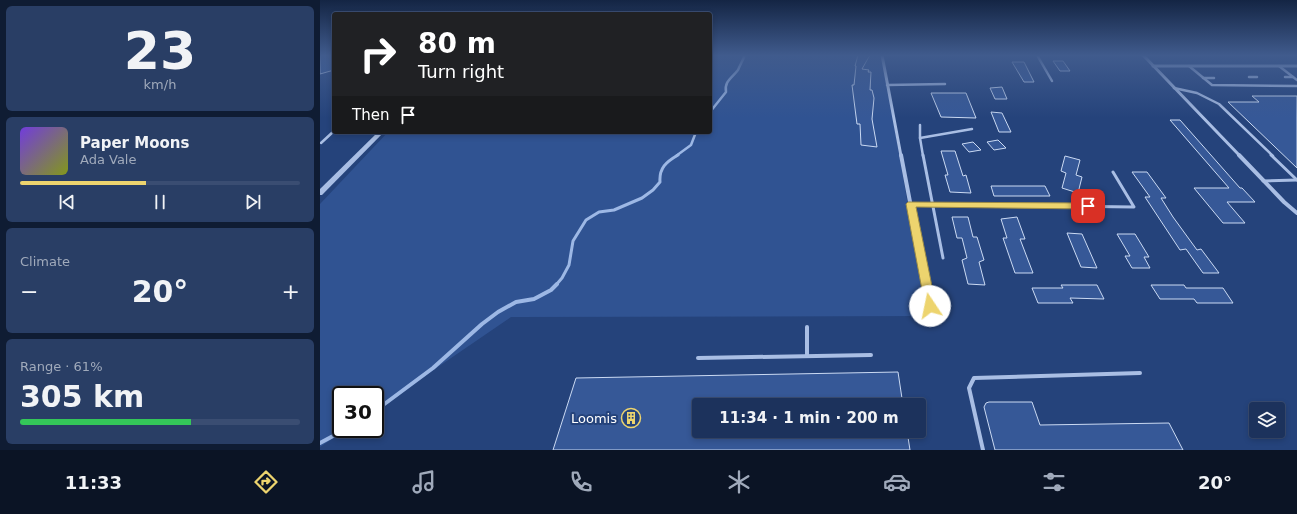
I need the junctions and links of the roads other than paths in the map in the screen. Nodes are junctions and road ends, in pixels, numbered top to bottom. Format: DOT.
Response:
graph roads {
  1 [pos="886,76"];
  2 [pos="1049,76"];
  3 [pos="1163,76"];
  4 [pos="1201,76"];
  5 [pos="1284,77"];
  6 [pos="1293,77"];
  7 [pos="1203,78"];
  8 [pos="1214,78"];
  9 [pos="1249,78"];
  10 [pos="1257,78"];
  11 [pos="1297,80"];
  12 [pos="1052,81"];
  13 [pos="945,84"];
  14 [pos="887,85"];
  15 [pos="1297,86"];
  16 [pos="1174,88"];
  17 [pos="920,125"];
  18 [pos="972,129"];
  19 [pos="332,133"];
  20 [pos="379,134"];
  21 [pos="920,138"];
  22 [pos="321,143"];
  23 [pos="1113,172"];
  24 [pos="1297,180"];
  25 [pos="1263,181"];
  26 [pos="320,193"];
  27 [pos="911,204"];
  28 [pos="933,205"];
  29 [pos="1297,213"];
  30 [pos="943,258"];
  31 [pos="930,306"];
  32 [pos="806,327"];
  33 [pos="871,355"];
  34 [pos="807,356"];
  35 [pos="698,358"];
  36 [pos="1140,373"];
  37 [pos="983,450"];
  1 -- 14 [label="street"];
  2 -- 12 [label="lane"];
  3 -- 16 [label="street"];
  4 -- 7 [label="lane"];
  5 -- 6 [label="lane"];
  6 -- 11 [label="lane"];
  7 -- 8 [label="lane"];
  7 -- 15 [label="lane"];
  9 -- 10 [label="lane"];
  13 -- 14 [label="lane"];
  14 -- 27 [label="street"];
  16 -- 24 [label="lane"];
  16 -- 25 [label="street"];
  17 -- 21 [label="lane"];
  18 -- 21 [label="lane"];
  19 -- 22 [label="lane"];
  20 -- 26 [label="street"];
  21 -- 28 [label="lane"];
  23 -- 28 [label="lane"];
  24 -- 25 [label="lane"];
  25 -- 29 [label="street"];
  27 -- 28 [label="lane"];
  27 -- 31 [label="street"];
  28 -- 30 [label="lane"];
  32 -- 34 [label="lane"];
  33 -- 34 [label="lane"];
  34 -- 35 [label="lane"];
  36 -- 37 [label="lane"];
}
